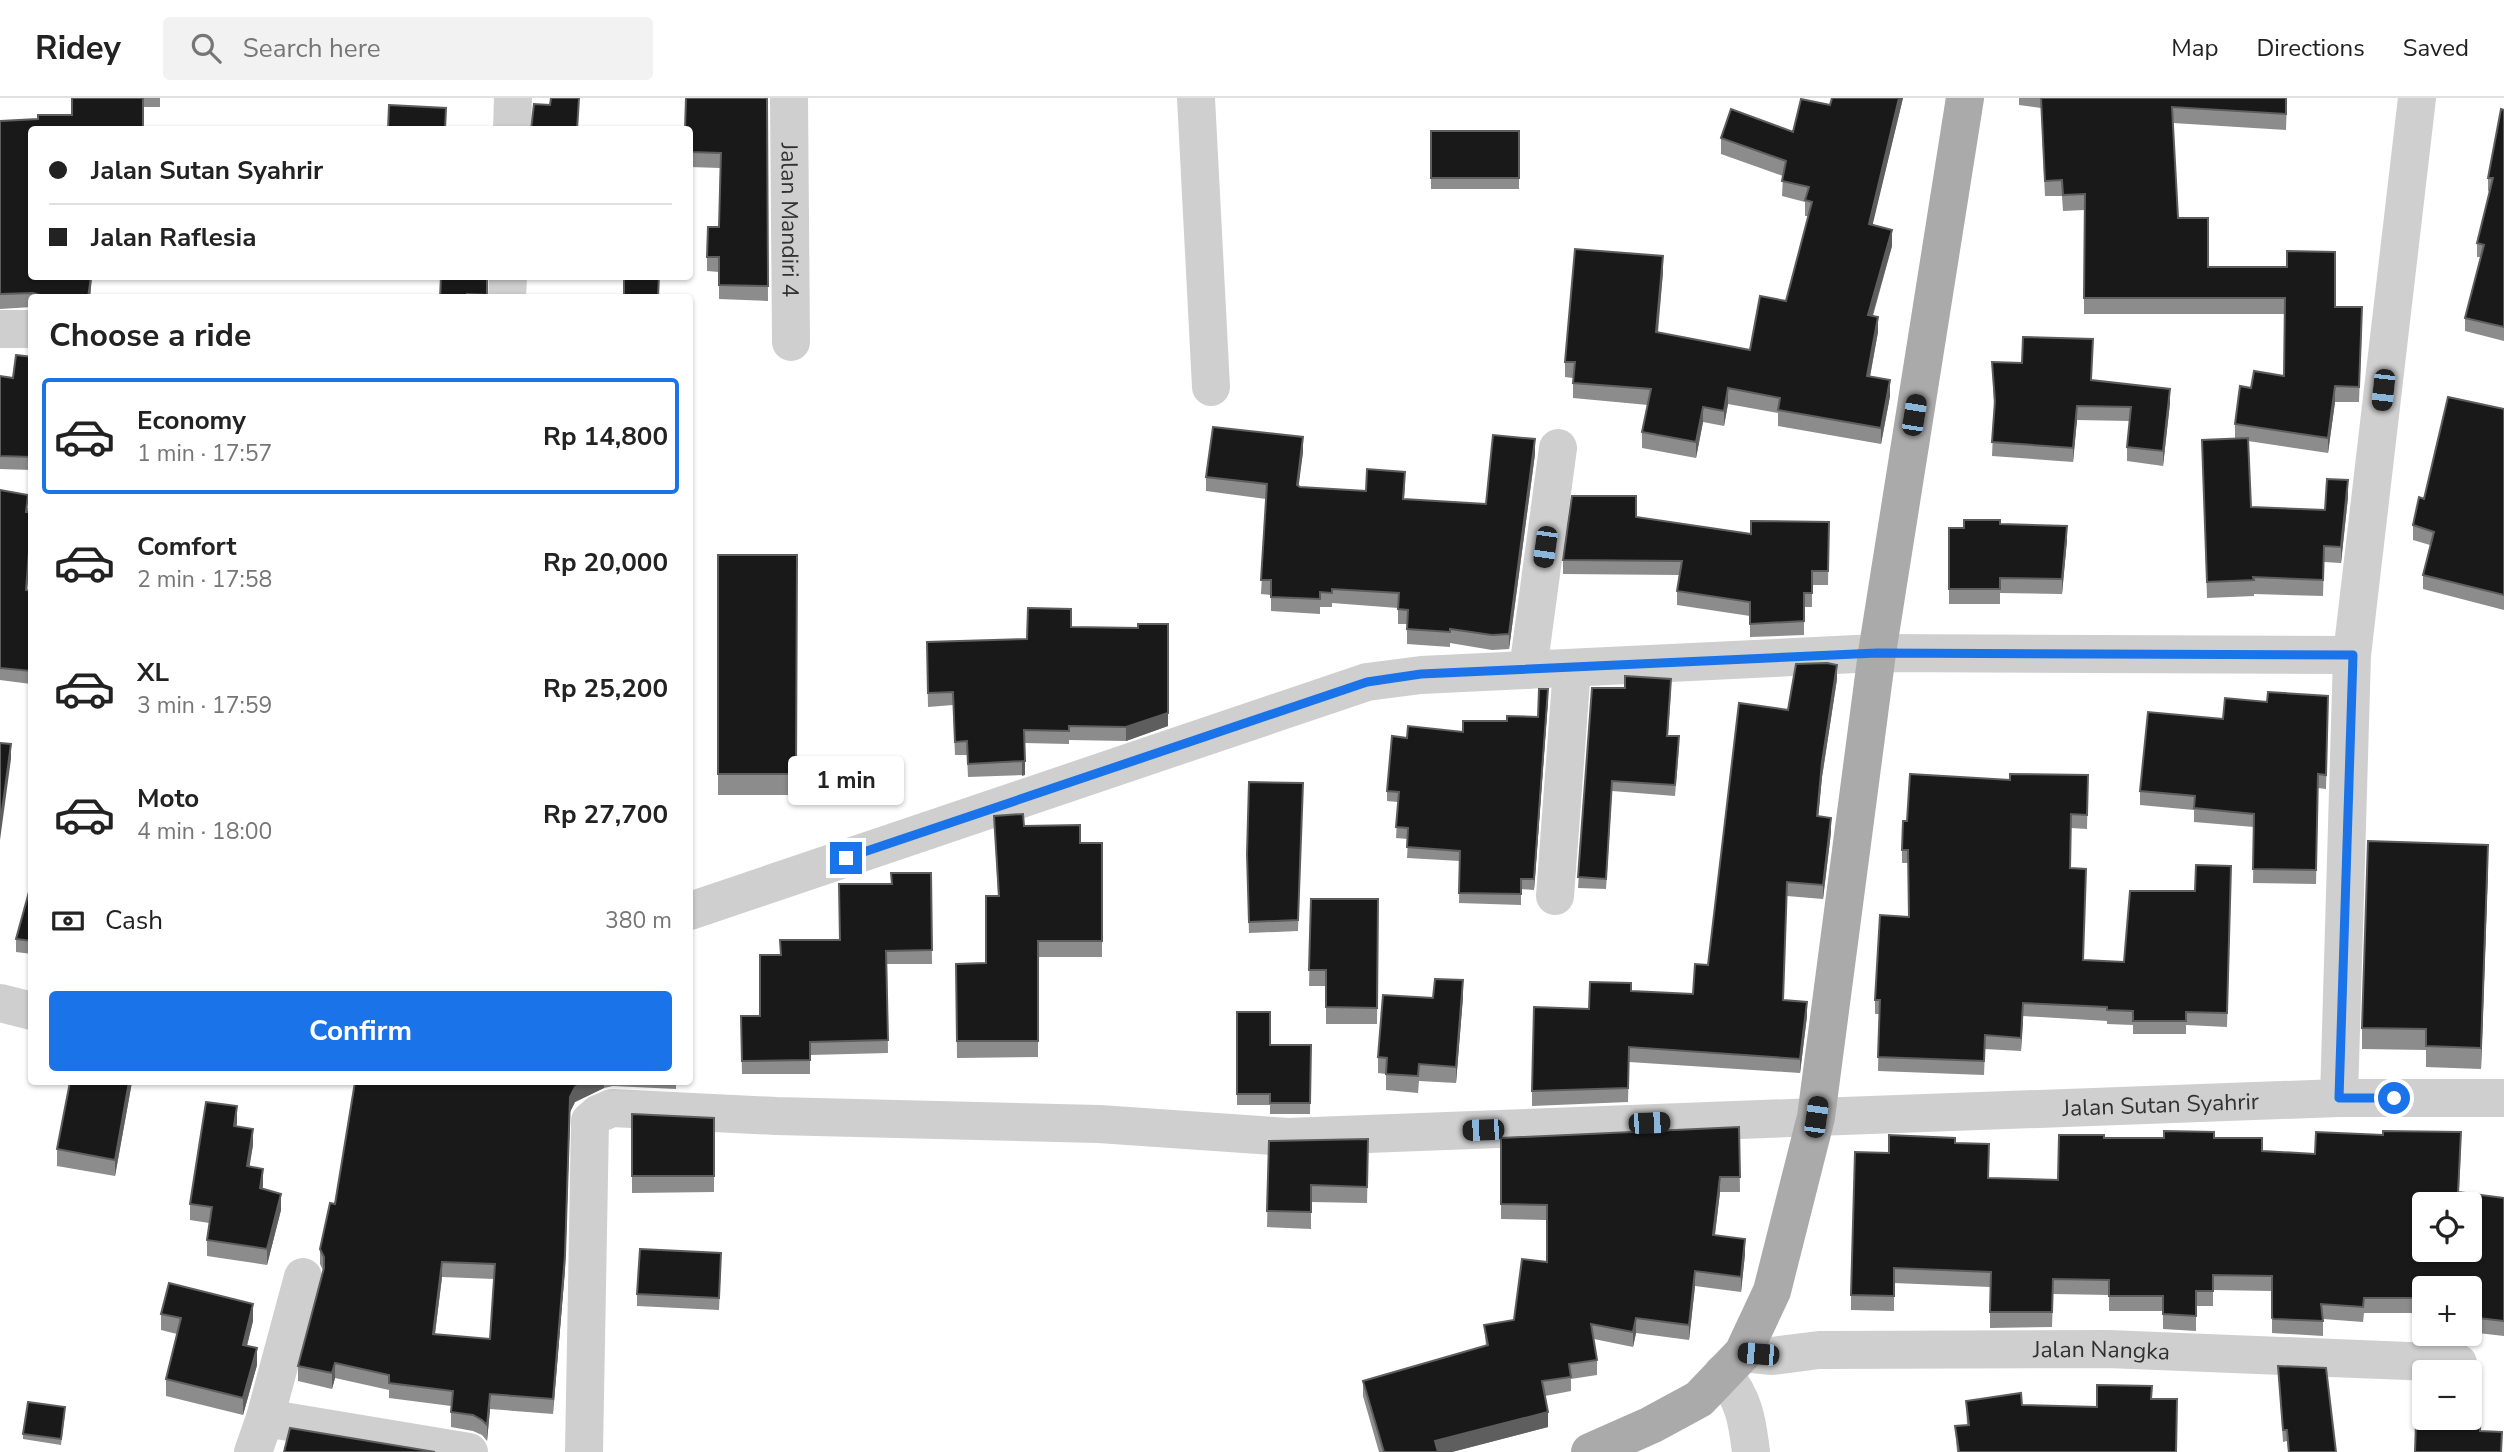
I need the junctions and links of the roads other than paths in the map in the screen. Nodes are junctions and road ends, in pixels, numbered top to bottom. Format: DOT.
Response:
graph roads {
  1 [pos="513,98"];
  2 [pos="789,98"];
  3 [pos="1196,98"];
  4 [pos="1965,98"];
  5 [pos="2417,98"];
  6 [pos="512,126"];
  7 [pos="0,329"];
  8 [pos="28,329"];
  9 [pos="791,342"];
  10 [pos="1211,387"];
  11 [pos="1558,448"];
  12 [pos="1877,653"];
  13 [pos="2353,655"];
  14 [pos="1572,668"];
  15 [pos="1528,670"];
  16 [pos="1555,896"];
  17 [pos="693,910"];
  18 [pos="0,1003"];
  19 [pos="28,1010"];
  20 [pos="2339,1098"];
  21 [pos="2504,1098"];
  22 [pos="1816,1117"];
  23 [pos="303,1277"];
  24 [pos="2412,1361"];
  25 [pos="1733,1363"];
  26 [pos="259,1435"];
  27 [pos="469,1452"];
  28 [pos="584,1452"];
  29 [pos="1590,1452"];
  30 [pos="1751,1452"];
  1 -- 6 [label="street"];
  2 -- 9 [label="street, Jalan Mandiri 4"];
  3 -- 10 [label="street"];
  4 -- 12 [label="main road"];
  5 -- 13 [label="street"];
  7 -- 8 [label="street"];
  11 -- 15 [label="street"];
  12 -- 13 [label="street"];
  12 -- 14 [label="street"];
  12 -- 22 [label="main road"];
  13 -- 20 [label="street"];
  14 -- 15 [label="street"];
  14 -- 16 [label="street"];
  15 -- 17 [label="street"];
  18 -- 19 [label="street"];
  20 -- 21 [label="street, Jalan Sutan Syahrir"];
  20 -- 22 [label="street, Jalan Sutan Syahrir"];
  22 -- 25 [label="main road"];
  22 -- 28 [label="street, Jalan Sutan Syahrir"];
  23 -- 26 [label="street"];
  24 -- 25 [label="street, Jalan Nangka"];
  25 -- 29 [label="main road"];
  25 -- 30 [label="street"];
  26 -- 27 [label="street"];
}
